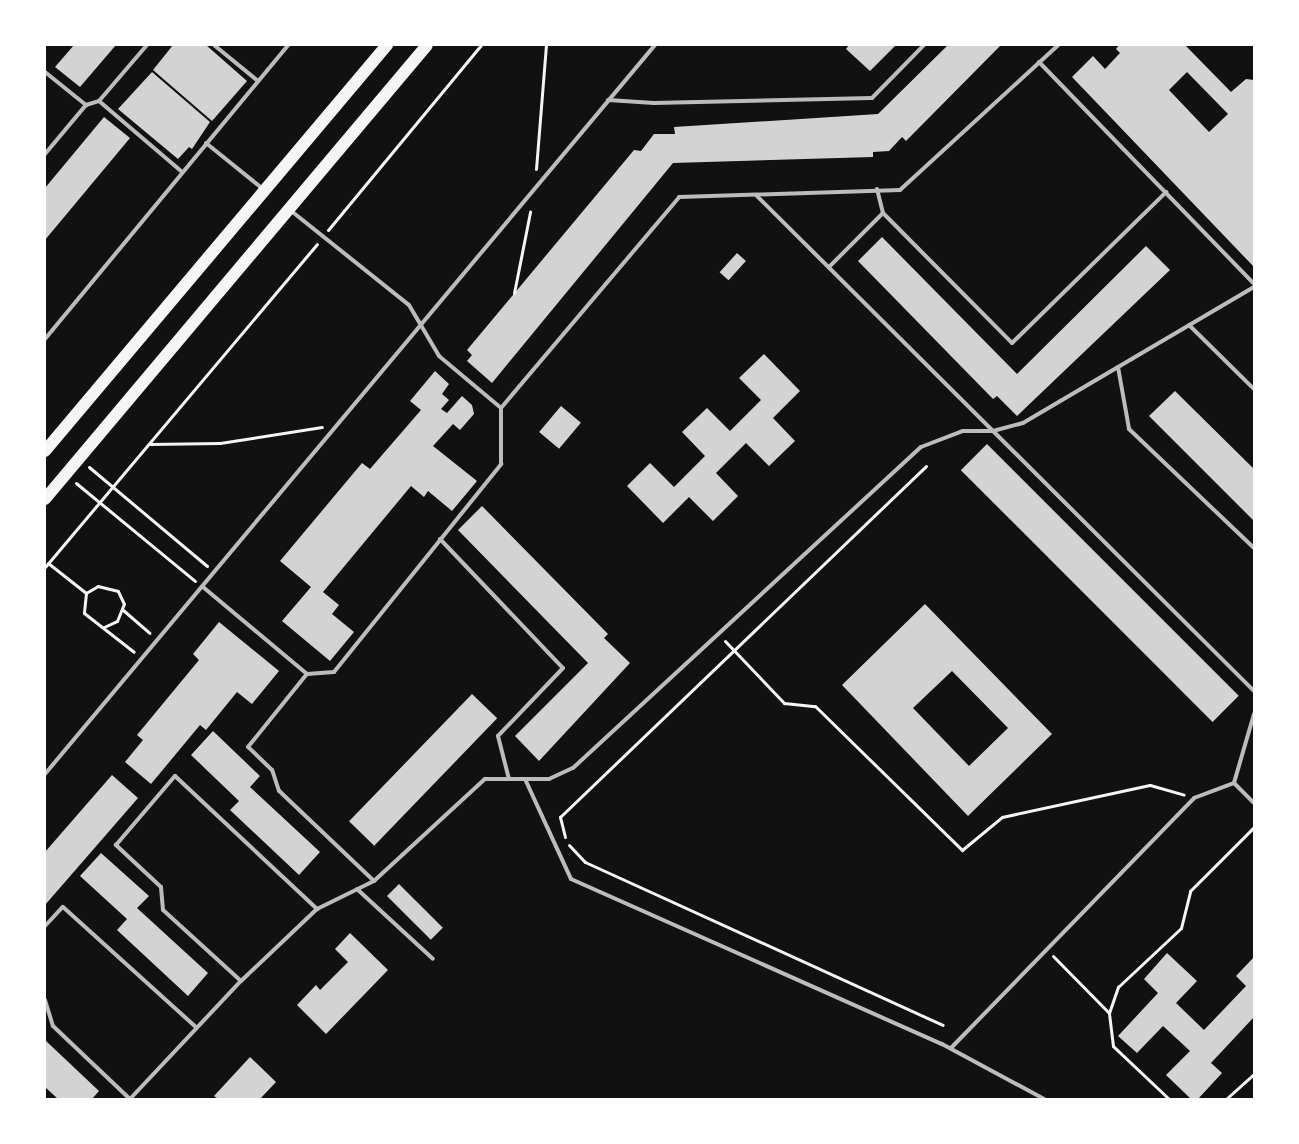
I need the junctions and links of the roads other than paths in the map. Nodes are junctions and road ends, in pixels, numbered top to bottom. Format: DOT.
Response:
graph roads {
  1 [pos="147,45"];
  2 [pos="214,45"];
  3 [pos="288,45"];
  4 [pos="387,45"];
  5 [pos="427,45"];
  6 [pos="655,45"];
  7 [pos="924,45"];
  8 [pos="1058,45"];
  9 [pos="1039,62"];
  10 [pos="45,72"];
  11 [pos="258,81"];
  12 [pos="608,100"];
  13 [pos="99,102"];
  14 [pos="86,105"];
  15 [pos="206,143"];
  16 [pos="45,154"];
  17 [pos="182,172"];
  18 [pos="877,189"];
  19 [pos="265,191"];
  20 [pos="1166,192"];
  21 [pos="756,194"];
  22 [pos="289,210"];
  23 [pos="883,213"];
  24 [pos="829,267"];
  25 [pos="1254,284"];
  26 [pos="1254,288"];
  27 [pos="422,325"];
  28 [pos="1189,325"];
  29 [pos="45,339"];
  30 [pos="1118,367"];
  31 [pos="1254,388"];
  32 [pos="501,408"];
  33 [pos="993,431"];
  34 [pos="45,451"];
  35 [pos="45,499"];
  36 [pos="440,540"];
  37 [pos="1254,548"];
  38 [pos="203,587"];
  39 [pos="307,674"];
  40 [pos="1254,691"];
  41 [pos="1254,714"];
  42 [pos="45,774"];
  43 [pos="509,779"];
  44 [pos="525,779"];
  45 [pos="1234,783"];
  46 [pos="1254,803"];
  47 [pos="374,880"];
  48 [pos="357,889"];
  49 [pos="317,909"];
  50 [pos="45,925"];
  51 [pos="433,959"];
  52 [pos="240,981"];
  53 [pos="45,1000"];
  54 [pos="196,1027"];
  55 [pos="951,1048"];
  56 [pos="130,1099"];
  57 [pos="1044,1099"];
  1 -- 13 [label="lane"];
  2 -- 11 [label="lane"];
  3 -- 11 [label="lane"];
  4 -- 19 [label="main road"];
  5 -- 22 [label="main road"];
  6 -- 12 [label="lane"];
  7 -- 12 [label="lane"];
  8 -- 9 [label="lane"];
  9 -- 18 [label="lane"];
  9 -- 20 [label="lane"];
  10 -- 14 [label="lane"];
  11 -- 15 [label="lane"];
  12 -- 27 [label="lane"];
  13 -- 14 [label="lane"];
  13 -- 17 [label="lane"];
  14 -- 16 [label="lane"];
  15 -- 17 [label="lane"];
  15 -- 19 [label="lane"];
  17 -- 29 [label="lane"];
  18 -- 21 [label="lane"];
  18 -- 23 [label="lane"];
  19 -- 34 [label="main road"];
  20 -- 23 [label="lane"];
  20 -- 25 [label="lane"];
  21 -- 24 [label="lane"];
  21 -- 32 [label="lane"];
  22 -- 27 [label="lane"];
  22 -- 35 [label="main road"];
  23 -- 24 [label="lane"];
  24 -- 33 [label="lane"];
  26 -- 28 [label="lane"];
  27 -- 32 [label="lane"];
  27 -- 38 [label="lane"];
  28 -- 30 [label="lane"];
  28 -- 31 [label="lane"];
  30 -- 33 [label="lane"];
  30 -- 37 [label="lane"];
  32 -- 36 [label="lane"];
  33 -- 40 [label="lane"];
  33 -- 44 [label="lane"];
  36 -- 39 [label="lane"];
  36 -- 43 [label="lane"];
  38 -- 39 [label="lane"];
  38 -- 42 [label="lane"];
  39 -- 47 [label="lane"];
  41 -- 45 [label="lane"];
  43 -- 44 [label="lane"];
  43 -- 47 [label="lane"];
  44 -- 55 [label="lane"];
  45 -- 46 [label="lane"];
  45 -- 55 [label="lane"];
  47 -- 48 [label="lane"];
  48 -- 49 [label="lane"];
  48 -- 51 [label="lane"];
  49 -- 52 [label="lane"];
  49 -- 52 [label="lane"];
  50 -- 54 [label="lane"];
  52 -- 54 [label="lane"];
  53 -- 56 [label="lane"];
  54 -- 56 [label="lane"];
  55 -- 57 [label="lane"];
}
